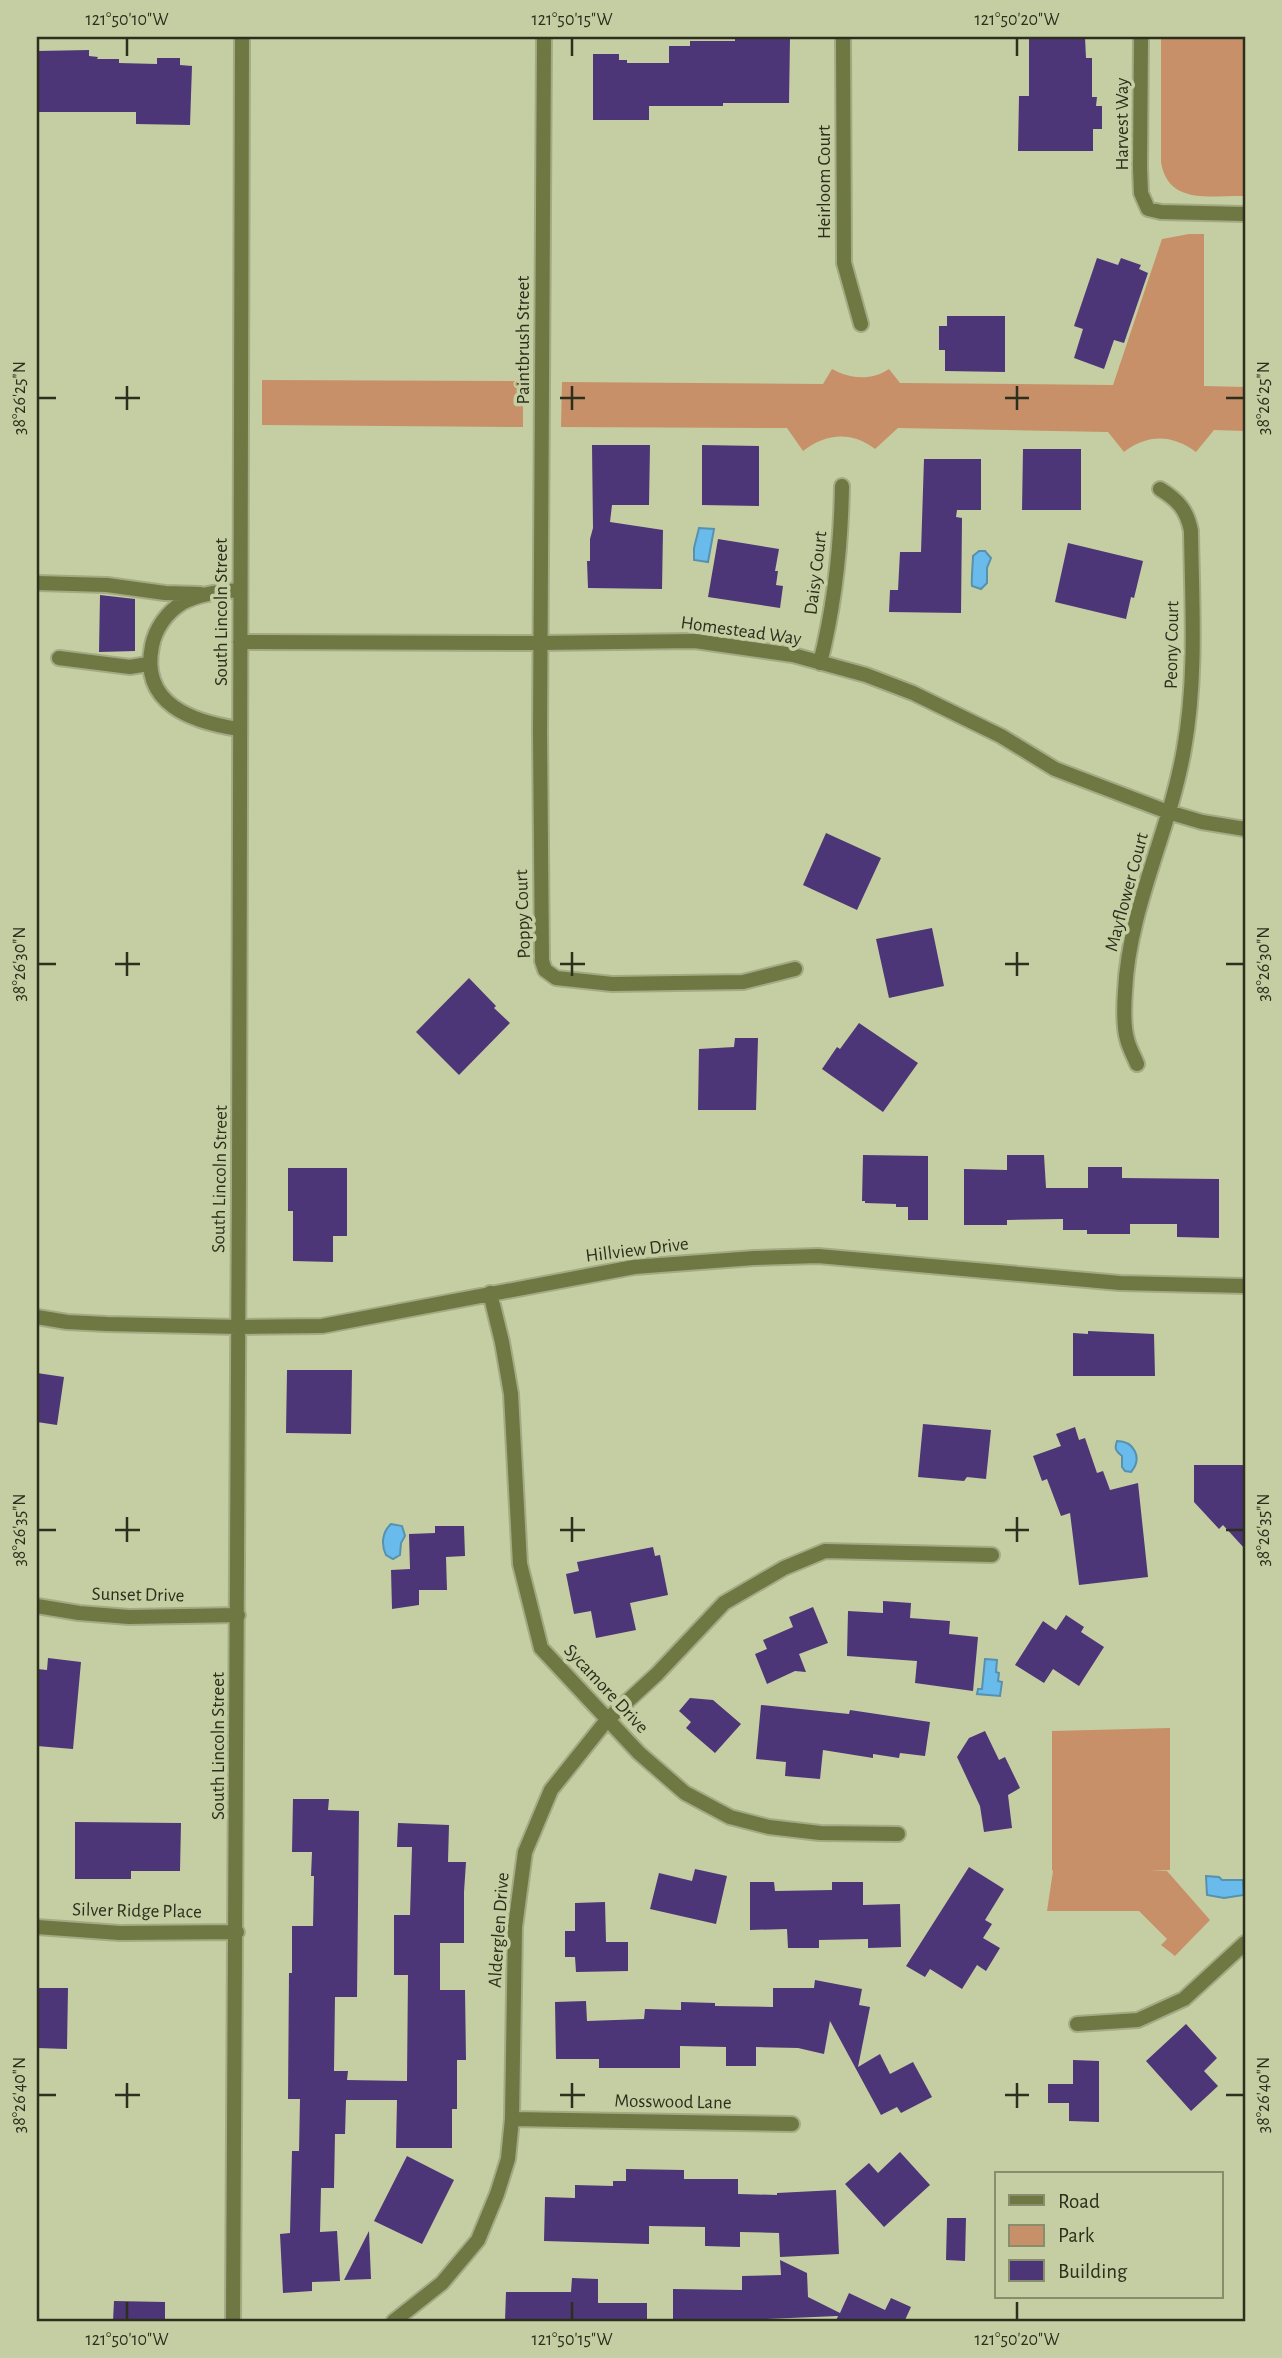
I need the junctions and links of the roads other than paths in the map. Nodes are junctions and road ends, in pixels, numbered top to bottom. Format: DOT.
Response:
graph roads {
  1 [pos="242,37"];
  2 [pos="544,37"];
  3 [pos="843,37"];
  4 [pos="1141,37"];
  5 [pos="1245,214"];
  6 [pos="861,324"];
  7 [pos="842,486"];
  8 [pos="1160,489"];
  9 [pos="37,583"];
  10 [pos="240,590"];
  11 [pos="208,594"];
  12 [pos="240,642"];
  13 [pos="540,643"];
  14 [pos="59,658"];
  15 [pos="820,663"];
  16 [pos="148,664"];
  17 [pos="239,729"];
  18 [pos="1168,812"];
  19 [pos="1245,829"];
  20 [pos="795,969"];
  21 [pos="1137,1064"];
  22 [pos="1245,1286"];
  23 [pos="490,1293"];
  24 [pos="37,1317"];
  25 [pos="238,1327"];
  26 [pos="992,1555"];
  27 [pos="37,1606"];
  28 [pos="239,1615"];
  29 [pos="607,1720"];
  30 [pos="898,1834"];
  31 [pos="37,1927"];
  32 [pos="237,1932"];
  33 [pos="1245,1943"];
  34 [pos="1077,2024"];
  35 [pos="512,2119"];
  36 [pos="792,2124"];
  37 [pos="233,2321"];
  38 [pos="394,2321"];
  1 -- 10 [label="street, South Lincoln Street"];
  2 -- 13 [label="street, Paintbrush Street"];
  3 -- 6 [label="street, Heirloom Court"];
  4 -- 5 [label="street, Harvest Way"];
  7 -- 15 [label="street, Daisy Court"];
  8 -- 18 [label="street, Peony Court"];
  9 -- 11 [label="street"];
  10 -- 11 [label="street"];
  10 -- 12 [label="street, South Lincoln Street"];
  11 -- 16 [label="street"];
  12 -- 13 [label="street, Homestead Way"];
  12 -- 17 [label="street, South Lincoln Street"];
  13 -- 15 [label="street, Homestead Way"];
  13 -- 20 [label="street, Poppy Court"];
  14 -- 16 [label="street"];
  15 -- 18 [label="street, Homestead Way"];
  16 -- 17 [label="street"];
  17 -- 25 [label="street, South Lincoln Street"];
  18 -- 19 [label="street, Homestead Way"];
  18 -- 21 [label="street, Mayflower Court"];
  22 -- 23 [label="street, Hillview Drive"];
  23 -- 25 [label="street, Hillview Drive"];
  23 -- 29 [label="street, Sycamore Drive"];
  24 -- 25 [label="street, Hillview Drive"];
  25 -- 28 [label="street, South Lincoln Street"];
  26 -- 29 [label="street, Alderglen Drive"];
  27 -- 28 [label="street, Sunset Drive"];
  28 -- 32 [label="street, South Lincoln Street"];
  29 -- 30 [label="street, Sycamore Drive"];
  29 -- 35 [label="street, Alderglen Drive"];
  31 -- 32 [label="street, Silver Ridge Place"];
  32 -- 37 [label="street, South Lincoln Street"];
  33 -- 34 [label="street"];
  35 -- 36 [label="street, Mosswood Lane"];
  35 -- 38 [label="street, Alderglen Drive"];
}
